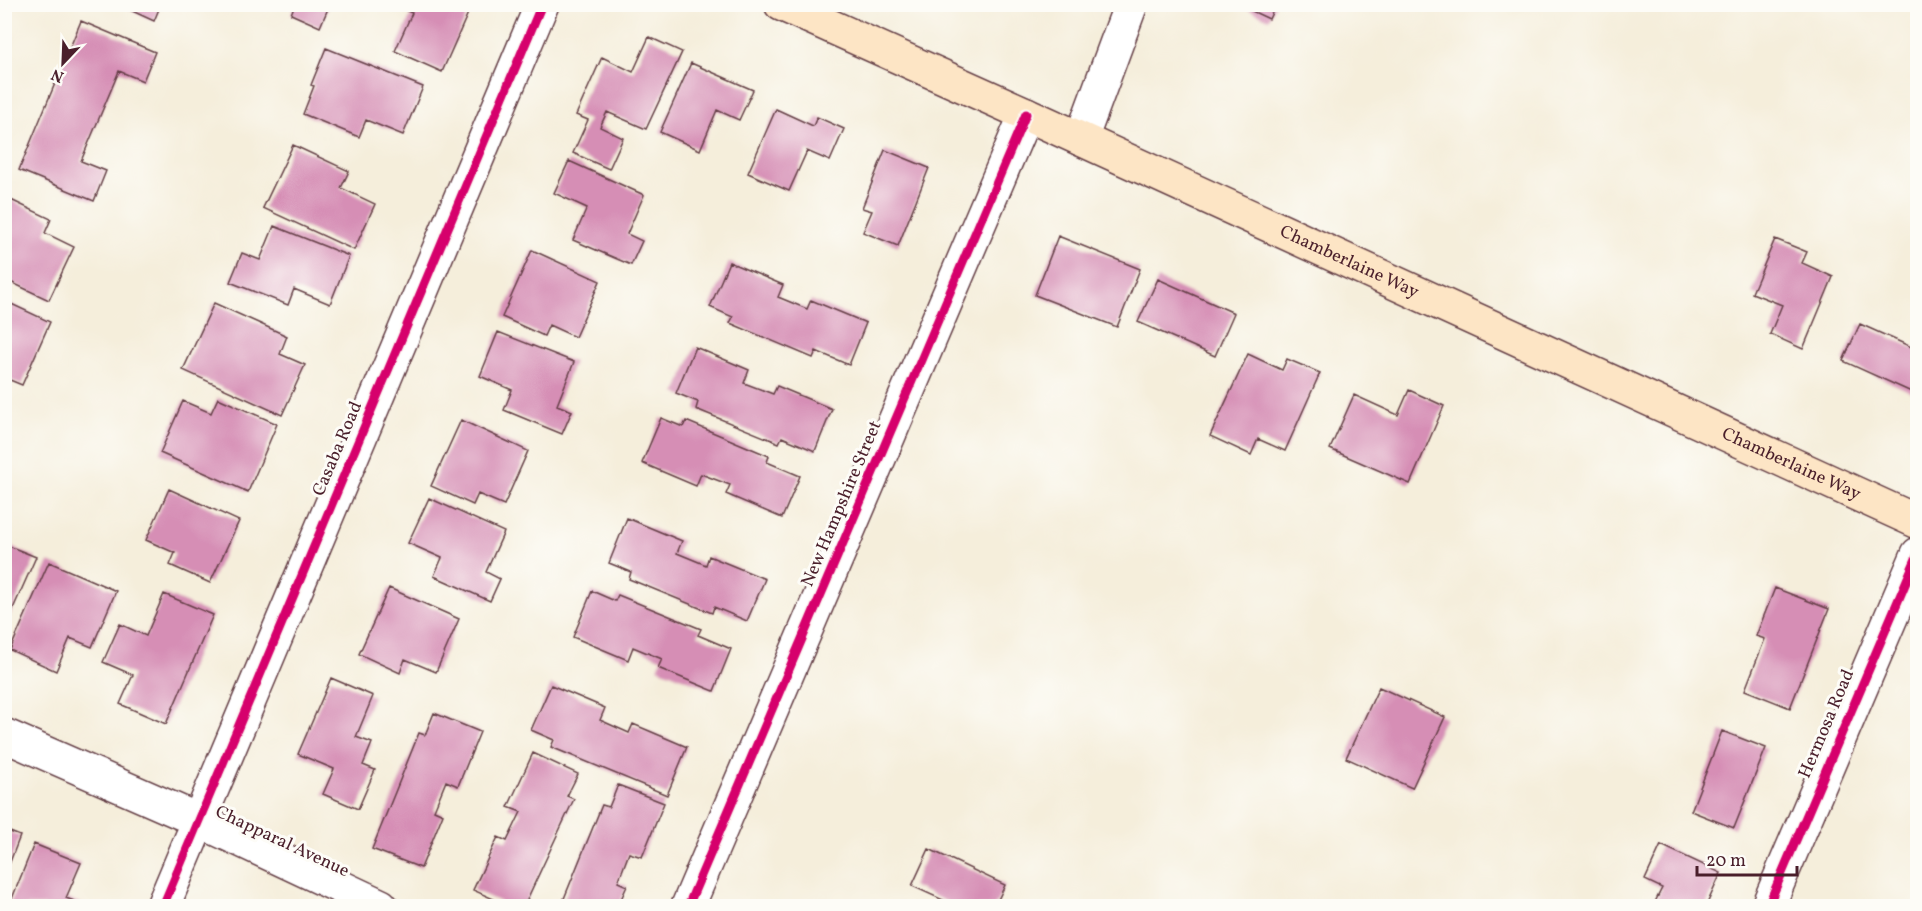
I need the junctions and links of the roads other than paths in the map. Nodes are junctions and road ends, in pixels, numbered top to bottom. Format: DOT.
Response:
graph roads {
  1 [pos="542,4"];
  2 [pos="781,4"];
  3 [pos="1131,4"];
  4 [pos="1026,114"];
  5 [pos="1081,139"];
  6 [pos="1917,522"];
  7 [pos="1917,554"];
  8 [pos="4,735"];
  9 [pos="200,821"];
  10 [pos="163,906"];
  11 [pos="381,906"];
  12 [pos="688,906"];
  13 [pos="1768,906"];
  1 -- 9 [label="street, Casaba Road"];
  2 -- 4 [label="main road, Chamberlaine Way"];
  3 -- 5 [label="street"];
  4 -- 5 [label="main road, Chamberlaine Way"];
  4 -- 12 [label="street, New Hampshire Street"];
  5 -- 6 [label="main road, Chamberlaine Way"];
  7 -- 13 [label="street, Hermosa Road"];
  8 -- 9 [label="street, Chapparal Avenue"];
  9 -- 10 [label="street, Casaba Road"];
  9 -- 11 [label="street, Chapparal Avenue"];
}
